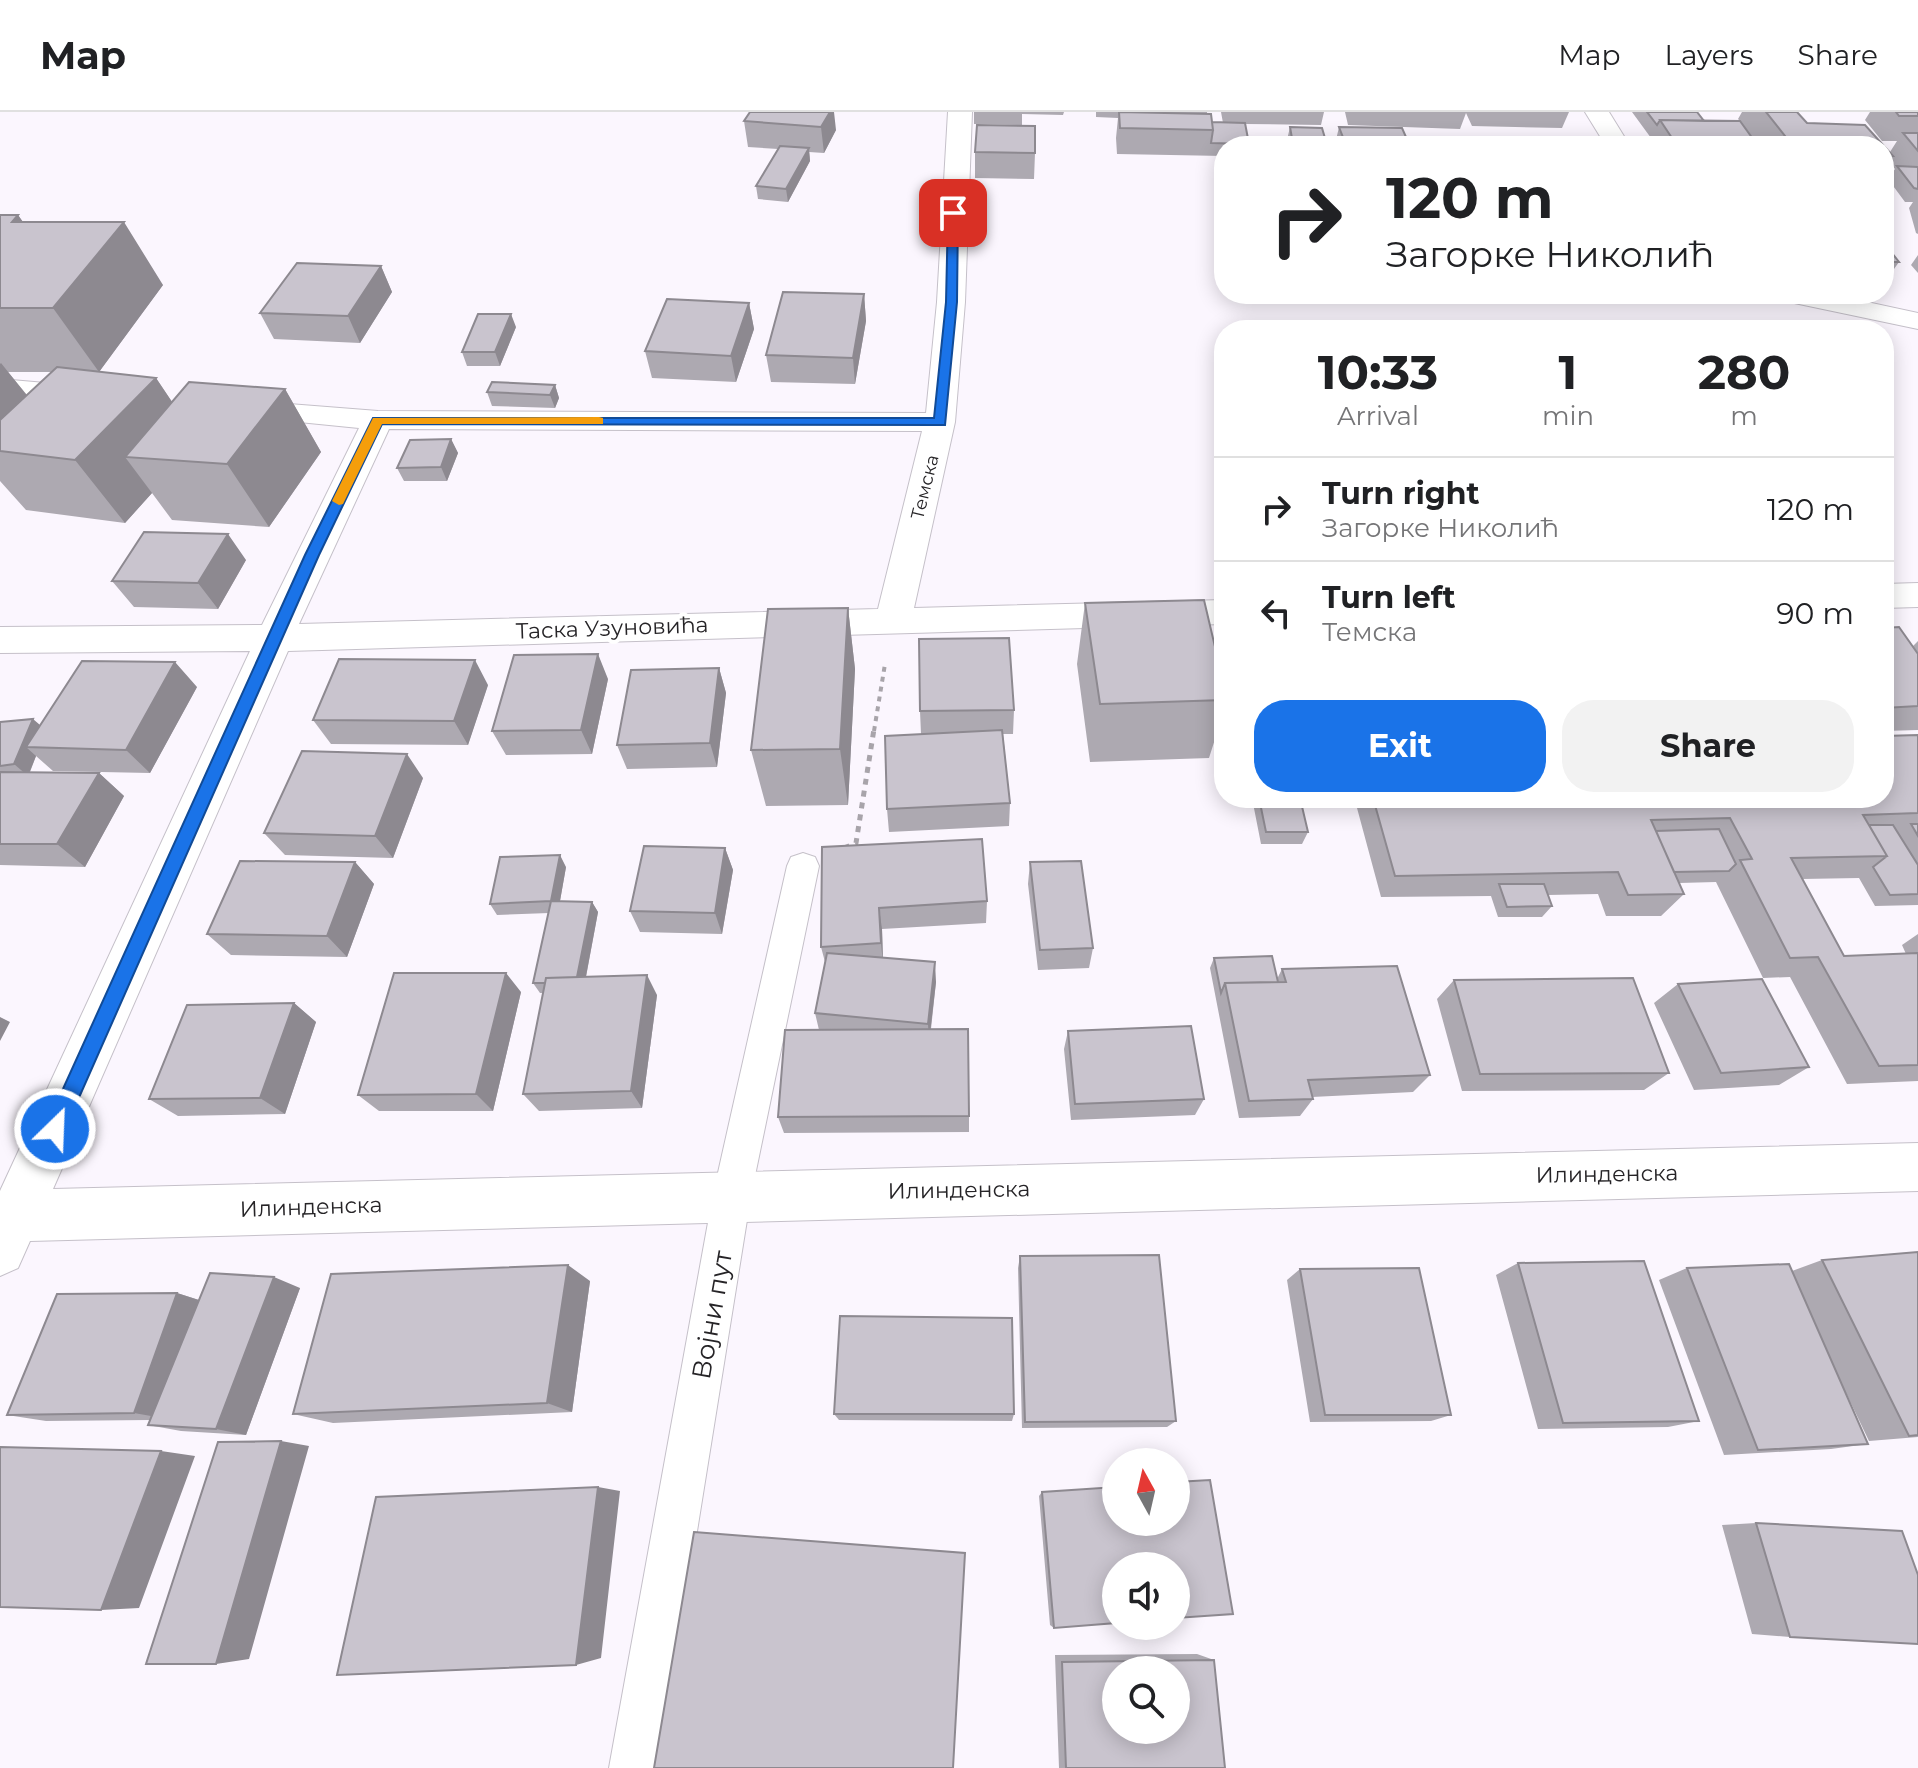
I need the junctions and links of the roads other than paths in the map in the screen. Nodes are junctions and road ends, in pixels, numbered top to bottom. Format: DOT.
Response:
graph roads {
  1 [pos="960,112"];
  2 [pos="1597,112"];
  3 [pos="1612,136"];
  4 [pos="1837,304"];
  5 [pos="1918,321"];
  6 [pos="0,388"];
  7 [pos="126,399"];
  8 [pos="205,406"];
  9 [pos="378,420"];
  10 [pos="940,422"];
  11 [pos="1918,595"];
  12 [pos="1894,596"];
  13 [pos="1214,612"];
  14 [pos="893,620"];
  15 [pos="275,638"];
  16 [pos="0,640"];
  17 [pos="803,866"];
  18 [pos="1918,1167"];
  19 [pos="732,1195"];
  20 [pos="5,1227"];
  21 [pos="634,1768"];
  1 -- 10 [label="street, Темска"];
  2 -- 3 [label="street"];
  4 -- 5 [label="street"];
  6 -- 7 [label="street"];
  8 -- 9 [label="street"];
  9 -- 10 [label="street"];
  9 -- 15 [label="street"];
  10 -- 14 [label="street, Темска"];
  11 -- 12 [label="street"];
  13 -- 14 [label="street, Таска Узуновића"];
  14 -- 15 [label="street, Таска Узуновића"];
  15 -- 16 [label="street, Таска Узуновића"];
  15 -- 20 [label="street"];
  17 -- 19 [label="lane, Војни пут"];
  18 -- 19 [label="street, Илинденска"];
  19 -- 20 [label="street, Илинденска"];
  19 -- 21 [label="lane, Војни пут"];
}
